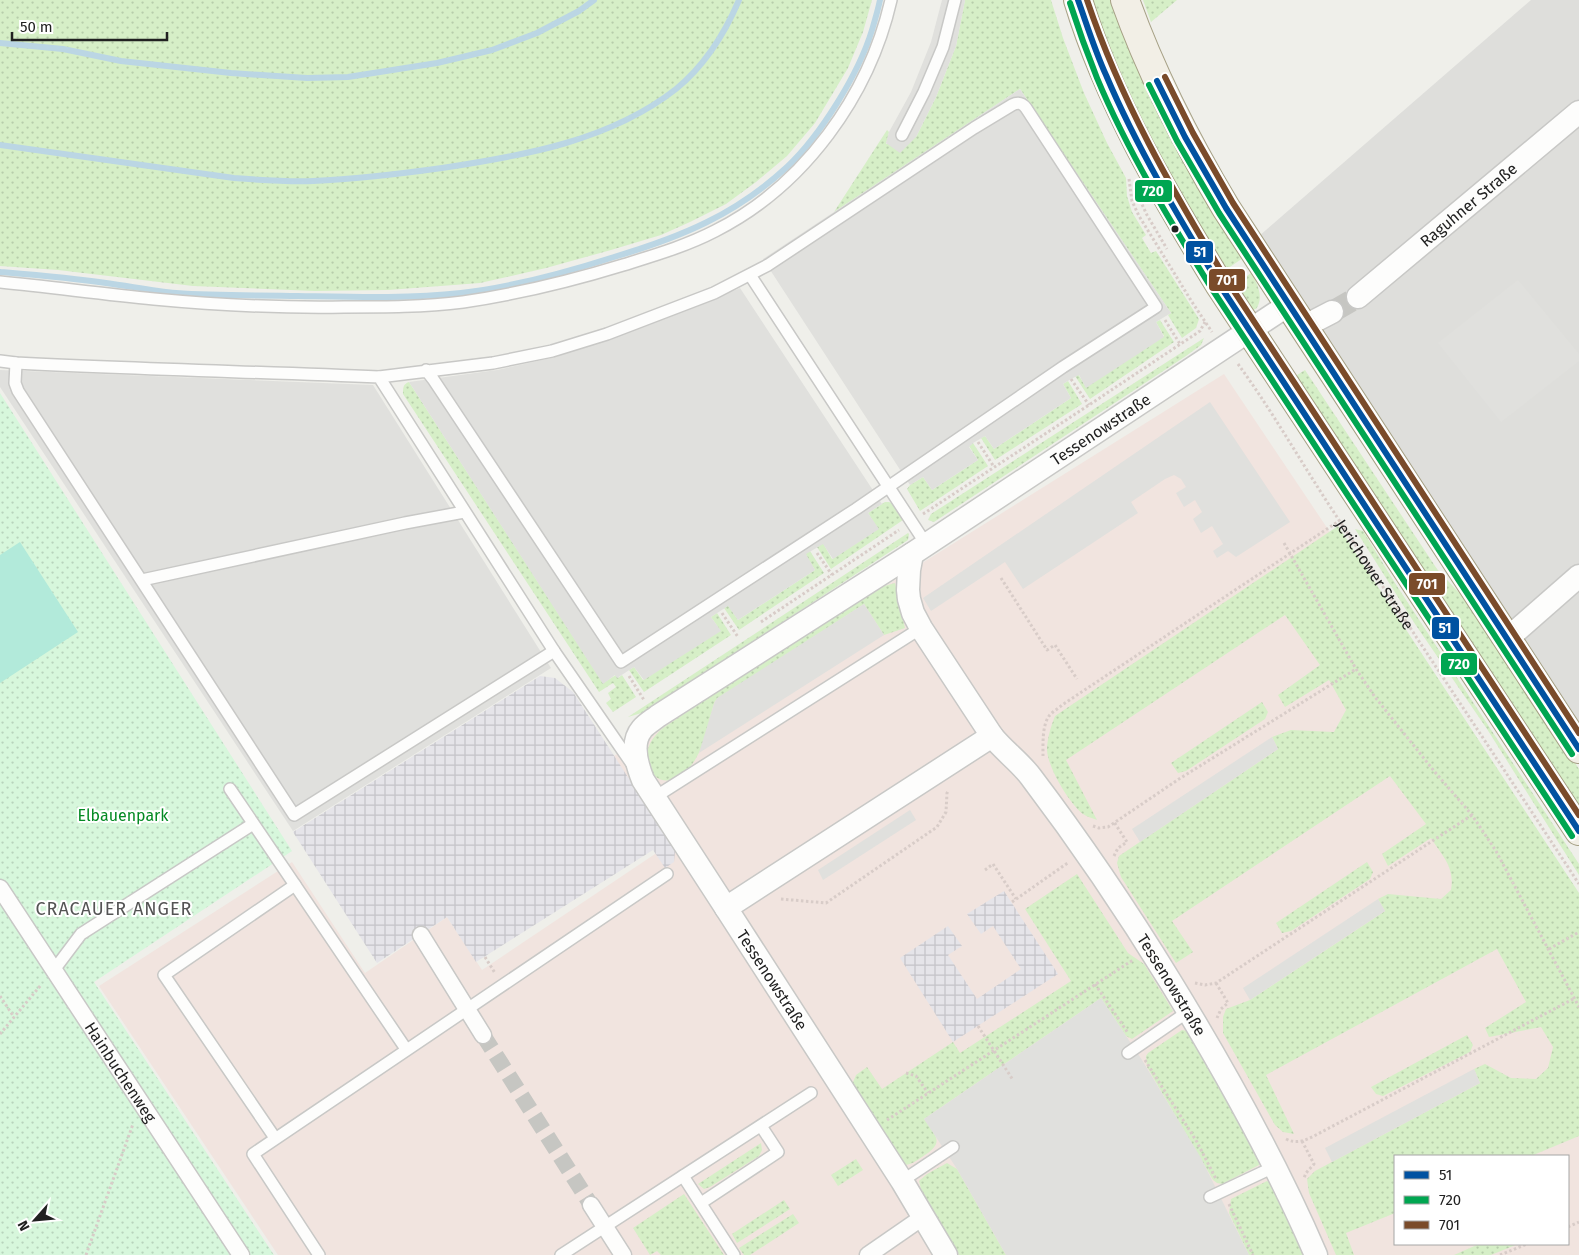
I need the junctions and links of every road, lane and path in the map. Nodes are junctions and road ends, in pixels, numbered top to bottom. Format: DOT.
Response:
graph roads {
  1 [pos="891,0"];
  2 [pos="955,0"];
  3 [pos="1078,0"];
  4 [pos="1125,0"];
  5 [pos="1579,112"];
  6 [pos="902,135"];
  7 [pos="750,275"];
  8 [pos="0,282"];
  9 [pos="1358,297"];
  10 [pos="1198,298"];
  11 [pos="1192,302"];
  12 [pos="1288,305"];
  13 [pos="1156,307"];
  14 [pos="1332,312"];
  15 [pos="1303,328"];
  16 [pos="1250,331"];
  17 [pos="1180,344"];
  18 [pos="0,361"];
  19 [pos="16,363"];
  20 [pos="1238,365"];
  21 [pos="1063,367"];
  22 [pos="426,370"];
  23 [pos="379,376"];
  24 [pos="1089,405"];
  25 [pos="970,430"];
  26 [pos="994,467"];
  27 [pos="888,486"];
  28 [pos="464,512"];
  29 [pos="1339,521"];
  30 [pos="810,540"];
  31 [pos="1284,543"];
  32 [pos="919,549"];
  33 [pos="1291,554"];
  34 [pos="832,575"];
  35 [pos="1579,576"];
  36 [pos="1001,578"];
  37 [pos="142,580"];
  38 [pos="714,601"];
  39 [pos="921,628"];
  40 [pos="738,637"];
  41 [pos="1507,639"];
  42 [pos="554,650"];
  43 [pos="621,662"];
  44 [pos="1356,669"];
  45 [pos="1077,679"];
  46 [pos="644,700"];
  47 [pos="992,736"];
  48 [pos="1579,749"];
  49 [pos="1043,758"];
  50 [pos="951,787"];
  51 [pos="230,789"];
  52 [pos="649,789"];
  53 [pos="1472,815"];
  54 [pos="254,824"];
  55 [pos="1088,824"];
  56 [pos="1579,831"];
  57 [pos="1085,851"];
  58 [pos="984,870"];
  59 [pos="667,874"];
  60 [pos="1579,884"];
  61 [pos="295,885"];
  62 [pos="0,888"];
  63 [pos="781,899"];
  64 [pos="1016,899"];
  65 [pos="1012,902"];
  66 [pos="726,908"];
  67 [pos="1579,932"];
  68 [pos="421,935"];
  69 [pos="1150,948"];
  70 [pos="1549,949"];
  71 [pos="54,970"];
  72 [pos="1095,984"];
  73 [pos="0,996"];
  74 [pos="1575,998"];
  75 [pos="1579,1007"];
  76 [pos="467,1010"];
  77 [pos="1189,1011"];
  78 [pos="14,1017"];
  79 [pos="1216,1021"];
  80 [pos="978,1026"];
  81 [pos="0,1034"];
  82 [pos="483,1035"];
  83 [pos="406,1049"];
  84 [pos="994,1050"];
  85 [pos="1133,1050"];
  86 [pos="906,1073"];
  87 [pos="1013,1080"];
  88 [pos="811,1093"];
  89 [pos="928,1093"];
  90 [pos="141,1103"];
  91 [pos="761,1126"];
  92 [pos="870,1132"];
  93 [pos="1280,1136"];
  94 [pos="275,1138"];
  95 [pos="953,1147"];
  96 [pos="1276,1166"];
  97 [pos="683,1176"];
  98 [pos="902,1181"];
  99 [pos="1223,1191"];
  100 [pos="1210,1197"];
  101 [pos="701,1203"];
  102 [pos="592,1205"];
  103 [pos="923,1217"];
  104 [pos="604,1226"];
  105 [pos="1525,1245"];
  106 [pos="86,1255"];
  107 [pos="241,1255"];
  108 [pos="319,1255"];
  109 [pos="561,1255"];
  110 [pos="622,1255"];
  111 [pos="734,1255"];
  112 [pos="868,1255"];
  113 [pos="946,1255"];
  114 [pos="1253,1255"];
  115 [pos="1316,1255"];
  116 [pos="1500,1255"];
  1 -- 8 [label="lane"];
  2 -- 6 [label="lane"];
  3 -- 16 [label="main road, Jerichower Straße"];
  4 -- 12 [label="main road"];
  5 -- 9 [label="street, Raguhner Straße"];
  7 -- 13 [label="lane"];
  7 -- 22 [label="lane"];
  7 -- 27 [label="lane"];
  10 -- 11 [label="path"];
  12 -- 15 [label="main road"];
  12 -- 16 [label="street, Tessenowstraße"];
  13 -- 17 [label="path"];
  13 -- 21 [label="lane"];
  14 -- 15 [label="street"];
  15 -- 41 [label="main road"];
  16 -- 32 [label="street, Tessenowstraße"];
  16 -- 56 [label="main road, Jerichower Straße"];
  18 -- 19 [label="lane"];
  19 -- 23 [label="lane"];
  19 -- 37 [label="lane"];
  20 -- 29 [label="path, Jerichower Straße"];
  21 -- 24 [label="path"];
  21 -- 25 [label="lane"];
  22 -- 23 [label="lane"];
  22 -- 43 [label="lane"];
  23 -- 28 [label="lane"];
  25 -- 26 [label="path"];
  25 -- 27 [label="lane"];
  27 -- 30 [label="lane"];
  27 -- 32 [label="lane"];
  28 -- 37 [label="lane"];
  28 -- 42 [label="lane"];
  29 -- 33 [label="path"];
  29 -- 60 [label="path, Jerichower Straße"];
  30 -- 34 [label="path"];
  30 -- 38 [label="lane"];
  31 -- 33 [label="path"];
  32 -- 39 [label="street, Tessenowstraße"];
  32 -- 52 [label="street, Tessenowstraße"];
  33 -- 44 [label="path"];
  33 -- 49 [label="path"];
  35 -- 41 [label="street"];
  36 -- 45 [label="path"];
  37 -- 42 [label="lane"];
  38 -- 40 [label="path"];
  38 -- 43 [label="lane"];
  39 -- 47 [label="street, Tessenowstraße"];
  39 -- 52 [label="lane"];
  41 -- 48 [label="main road"];
  42 -- 52 [label="lane"];
  43 -- 46 [label="path"];
  44 -- 53 [label="path"];
  44 -- 55 [label="path"];
  47 -- 57 [label="street, Tessenowstraße"];
  47 -- 66 [label="street"];
  50 -- 63 [label="path"];
  51 -- 54 [label="lane"];
  52 -- 66 [label="street, Tessenowstraße"];
  53 -- 70 [label="path"];
  53 -- 79 [label="path"];
  54 -- 61 [label="lane"];
  54 -- 71 [label="lane"];
  57 -- 64 [label="path"];
  57 -- 69 [label="street, Tessenowstraße"];
  58 -- 64 [label="path"];
  59 -- 76 [label="lane"];
  61 -- 83 [label="lane"];
  61 -- 94 [label="lane"];
  62 -- 71 [label="street, Hainbuchenweg"];
  64 -- 65 [label="path"];
  66 -- 92 [label="street, Tessenowstraße"];
  67 -- 70 [label="path"];
  68 -- 76 [label="street"];
  69 -- 72 [label="path"];
  69 -- 77 [label="street, Tessenowstraße"];
  70 -- 74 [label="path"];
  71 -- 78 [label="path"];
  71 -- 90 [label="street, Hainbuchenweg"];
  72 -- 84 [label="path"];
  72 -- 85 [label="path"];
  73 -- 78 [label="path"];
  74 -- 75 [label="path"];
  74 -- 93 [label="path"];
  76 -- 82 [label="street"];
  76 -- 83 [label="lane"];
  77 -- 85 [label="lane"];
  77 -- 96 [label="street, Tessenowstraße"];
  78 -- 81 [label="path"];
  80 -- 84 [label="path"];
  83 -- 94 [label="lane"];
  84 -- 87 [label="path"];
  84 -- 89 [label="path"];
  85 -- 99 [label="path"];
  86 -- 89 [label="path"];
  88 -- 91 [label="lane"];
  89 -- 92 [label="path"];
  90 -- 106 [label="path"];
  90 -- 107 [label="street, Hainbuchenweg"];
  91 -- 97 [label="lane"];
  91 -- 101 [label="lane"];
  92 -- 98 [label="street, Tessenowstraße"];
  94 -- 108 [label="lane"];
  95 -- 98 [label="lane"];
  96 -- 99 [label="lane"];
  96 -- 115 [label="street, Tessenowstraße"];
  97 -- 101 [label="lane"];
  97 -- 104 [label="lane"];
  98 -- 103 [label="street, Tessenowstraße"];
  99 -- 100 [label="lane"];
  99 -- 114 [label="path"];
  101 -- 111 [label="lane"];
  102 -- 104 [label="street"];
  103 -- 112 [label="street"];
  103 -- 113 [label="street, Tessenowstraße"];
  104 -- 109 [label="lane"];
  104 -- 110 [label="street"];
  105 -- 116 [label="path"];
}
